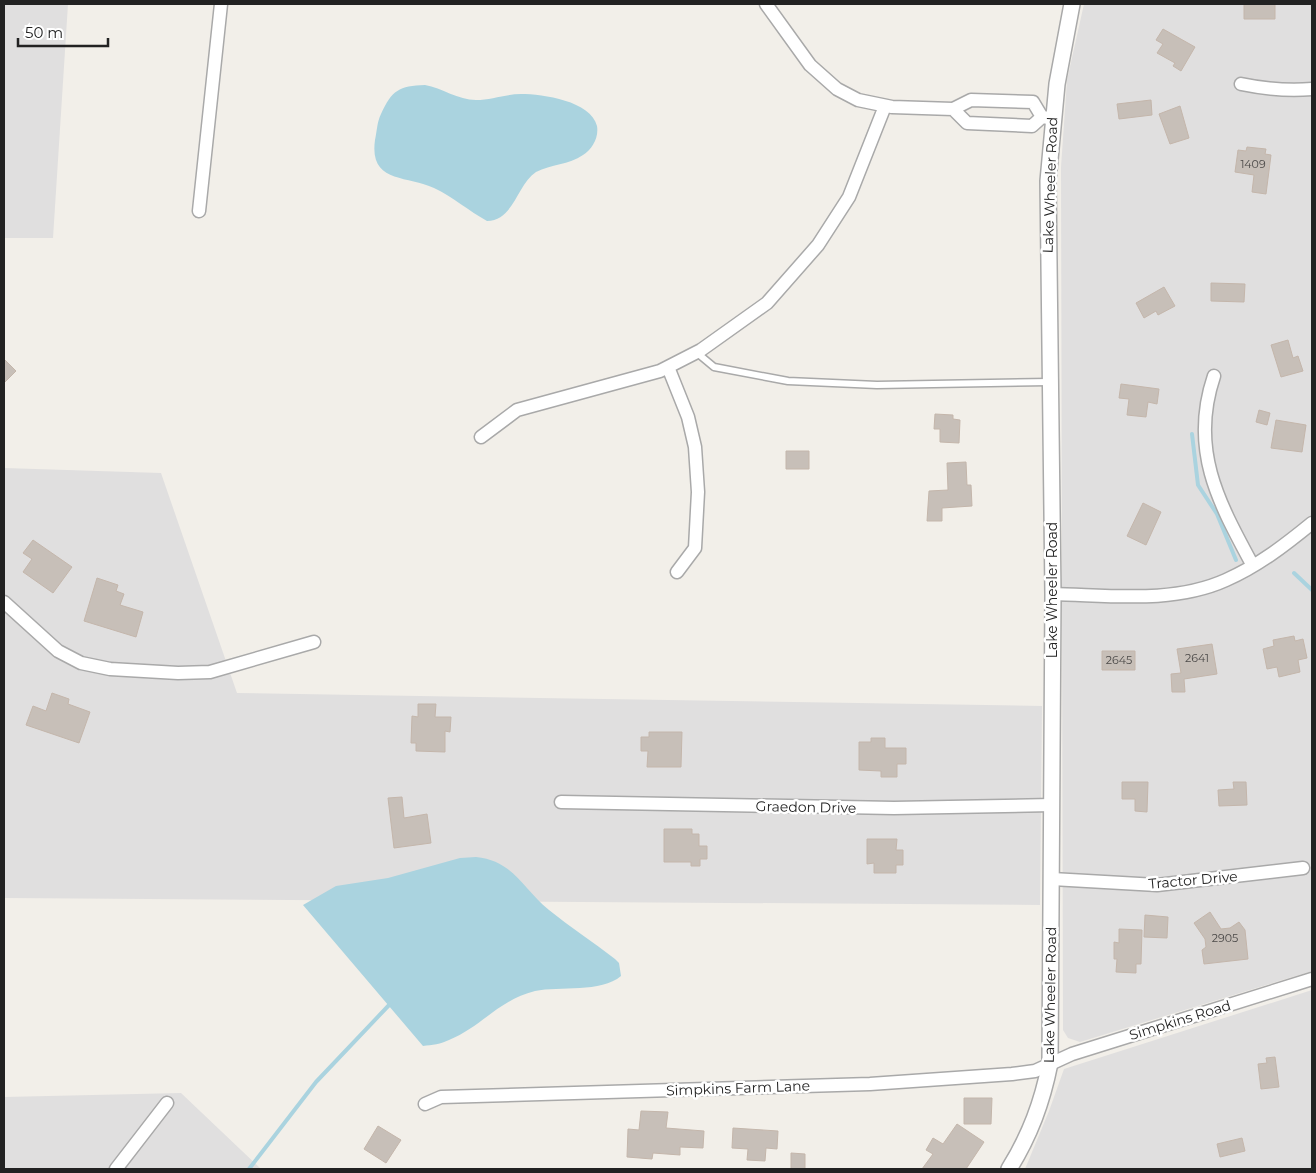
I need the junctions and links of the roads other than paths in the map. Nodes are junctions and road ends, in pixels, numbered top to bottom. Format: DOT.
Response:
graph roads {
  1 [pos="221,4"];
  2 [pos="766,4"];
  3 [pos="1072,4"];
  4 [pos="1241,84"];
  5 [pos="1312,89"];
  6 [pos="885,106"];
  7 [pos="953,109"];
  8 [pos="1047,117"];
  9 [pos="199,211"];
  10 [pos="696,352"];
  11 [pos="668,367"];
  12 [pos="1214,376"];
  13 [pos="1049,382"];
  14 [pos="481,437"];
  15 [pos="1312,523"];
  16 [pos="1253,566"];
  17 [pos="678,572"];
  18 [pos="1053,594"];
  19 [pos="4,602"];
  20 [pos="314,642"];
  21 [pos="561,802"];
  22 [pos="1052,805"];
  23 [pos="1303,868"];
  24 [pos="1052,879"];
  25 [pos="1312,979"];
  26 [pos="1050,1063"];
  27 [pos="167,1103"];
  28 [pos="425,1104"];
  29 [pos="116,1169"];
  30 [pos="1009,1169"];
  1 -- 9 [label="street"];
  2 -- 6 [label="street"];
  3 -- 8 [label="street, Lake Wheeler Road"];
  4 -- 5 [label="street"];
  6 -- 7 [label="street"];
  6 -- 10 [label="street"];
  7 -- 8 [label="street"];
  7 -- 8 [label="street"];
  8 -- 13 [label="street, Lake Wheeler Road"];
  10 -- 11 [label="street"];
  10 -- 13 [label="lane"];
  11 -- 14 [label="street"];
  11 -- 17 [label="street"];
  12 -- 16 [label="street"];
  13 -- 18 [label="street, Lake Wheeler Road"];
  15 -- 16 [label="street"];
  16 -- 18 [label="street"];
  18 -- 22 [label="street, Lake Wheeler Road"];
  19 -- 20 [label="street"];
  21 -- 22 [label="street, Graedon Drive"];
  22 -- 24 [label="street, Lake Wheeler Road"];
  23 -- 24 [label="street, Tractor Drive"];
  24 -- 26 [label="street, Lake Wheeler Road"];
  25 -- 26 [label="street, Simpkins Road"];
  26 -- 28 [label="street, Simpkins Farm Lane"];
  26 -- 30 [label="street, Lake Wheeler Road"];
  27 -- 29 [label="street"];
}
